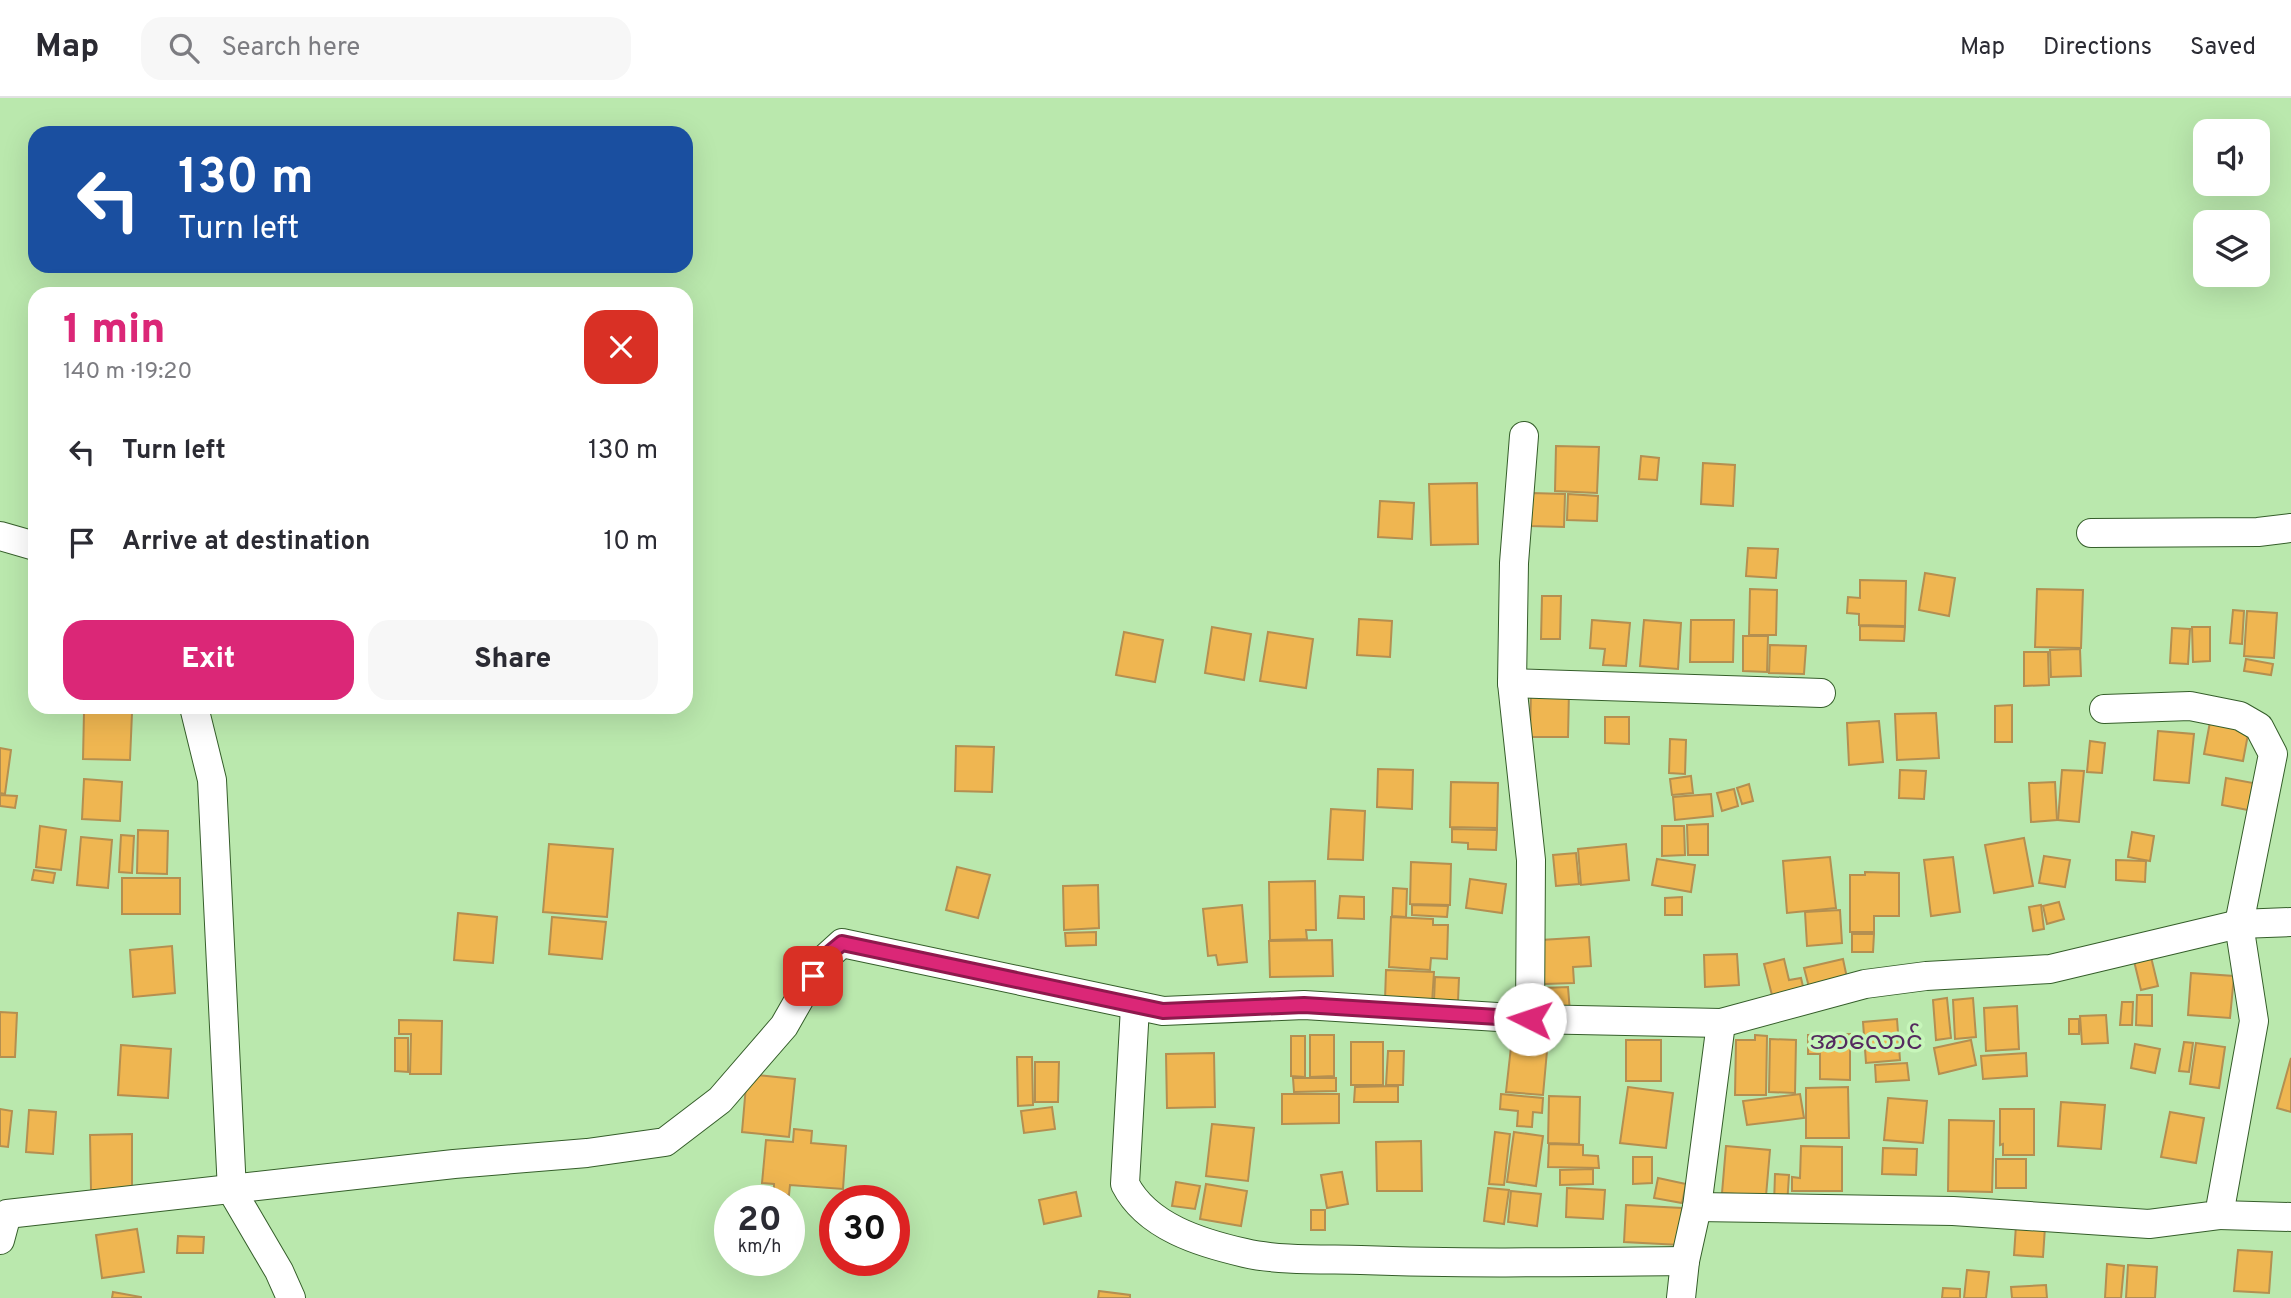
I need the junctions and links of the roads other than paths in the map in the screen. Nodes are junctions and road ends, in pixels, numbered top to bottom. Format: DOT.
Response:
graph roads {
  1 [pos="1524,436"];
  2 [pos="2291,528"];
  3 [pos="2091,533"];
  4 [pos="0,536"];
  5 [pos="28,544"];
  6 [pos="1512,683"];
  7 [pos="1821,693"];
  8 [pos="2104,709"];
  9 [pos="196,714"];
  10 [pos="2291,922"];
  11 [pos="2239,924"];
  12 [pos="1135,1007"];
  13 [pos="1530,1019"];
  14 [pos="1721,1023"];
  15 [pos="232,1191"];
  16 [pos="1697,1207"];
  17 [pos="2219,1215"];
  18 [pos="2291,1217"];
  19 [pos="0,1240"];
  20 [pos="1685,1261"];
  21 [pos="291,1298"];
  22 [pos="1681,1298"];
  1 -- 6 [label="street"];
  2 -- 3 [label="street"];
  4 -- 5 [label="street"];
  6 -- 7 [label="street"];
  6 -- 13 [label="street"];
  8 -- 11 [label="street"];
  9 -- 15 [label="street"];
  10 -- 11 [label="street"];
  11 -- 14 [label="street"];
  11 -- 17 [label="street"];
  12 -- 13 [label="street"];
  12 -- 15 [label="street"];
  12 -- 20 [label="street"];
  13 -- 14 [label="street"];
  14 -- 16 [label="street"];
  15 -- 19 [label="street"];
  15 -- 21 [label="street"];
  16 -- 17 [label="street"];
  16 -- 20 [label="street"];
  17 -- 18 [label="street"];
  20 -- 22 [label="street"];
}
